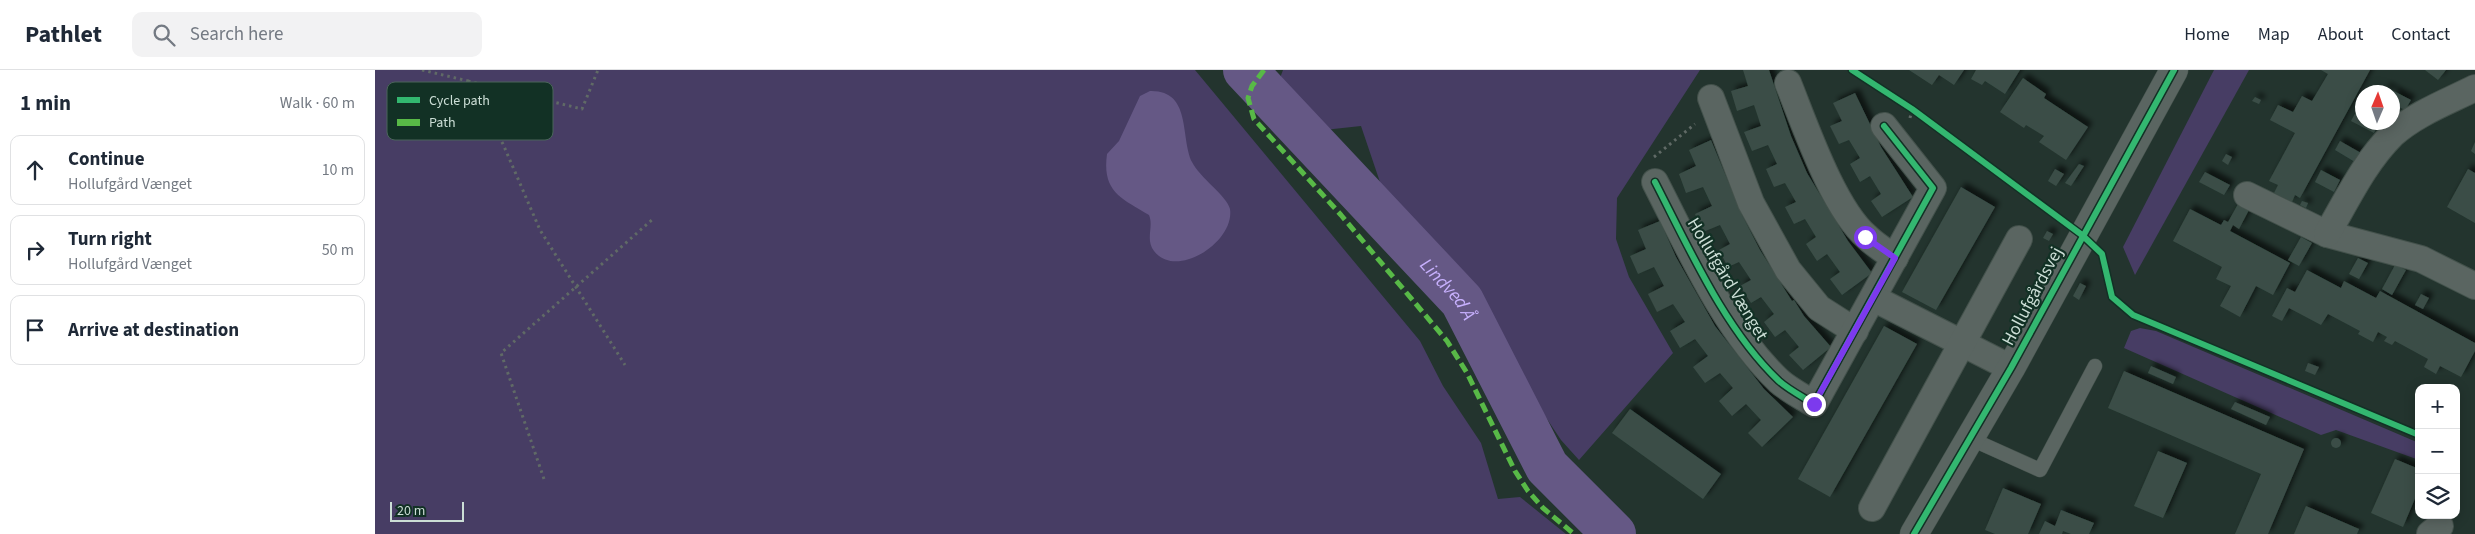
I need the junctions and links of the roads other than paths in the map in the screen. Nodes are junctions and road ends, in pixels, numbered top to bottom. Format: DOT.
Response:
graph roads {
  1 [pos="2174,70"];
  2 [pos="1788,83"];
  3 [pos="2475,88"];
  4 [pos="1713,103"];
  5 [pos="1884,126"];
  6 [pos="1655,182"];
  7 [pos="2247,195"];
  8 [pos="2327,234"];
  9 [pos="2019,239"];
  10 [pos="1895,258"];
  11 [pos="2475,286"];
  12 [pos="1873,298"];
  13 [pos="1855,331"];
  14 [pos="1962,344"];
  15 [pos="2095,366"];
  16 [pos="2011,368"];
  17 [pos="1971,439"];
  18 [pos="1872,508"];
  19 [pos="1914,534"];
  1 -- 16 [label="street, Hollufgårdsvej"];
  2 -- 10 [label="street"];
  3 -- 8 [label="street"];
  4 -- 13 [label="street"];
  5 -- 10 [label="street, Hollufgård Vænget"];
  6 -- 13 [label="street, Hollufgård Vænget"];
  7 -- 8 [label="street"];
  8 -- 11 [label="street"];
  9 -- 14 [label="street"];
  10 -- 12 [label="street, Hollufgård Vænget"];
  12 -- 13 [label="street, Hollufgård Vænget"];
  12 -- 14 [label="street"];
  14 -- 16 [label="street"];
  14 -- 18 [label="street"];
  15 -- 17 [label="lane"];
  16 -- 17 [label="street, Hollufgårdsvej"];
  17 -- 19 [label="street, Hollufgårdsvej"];
}
